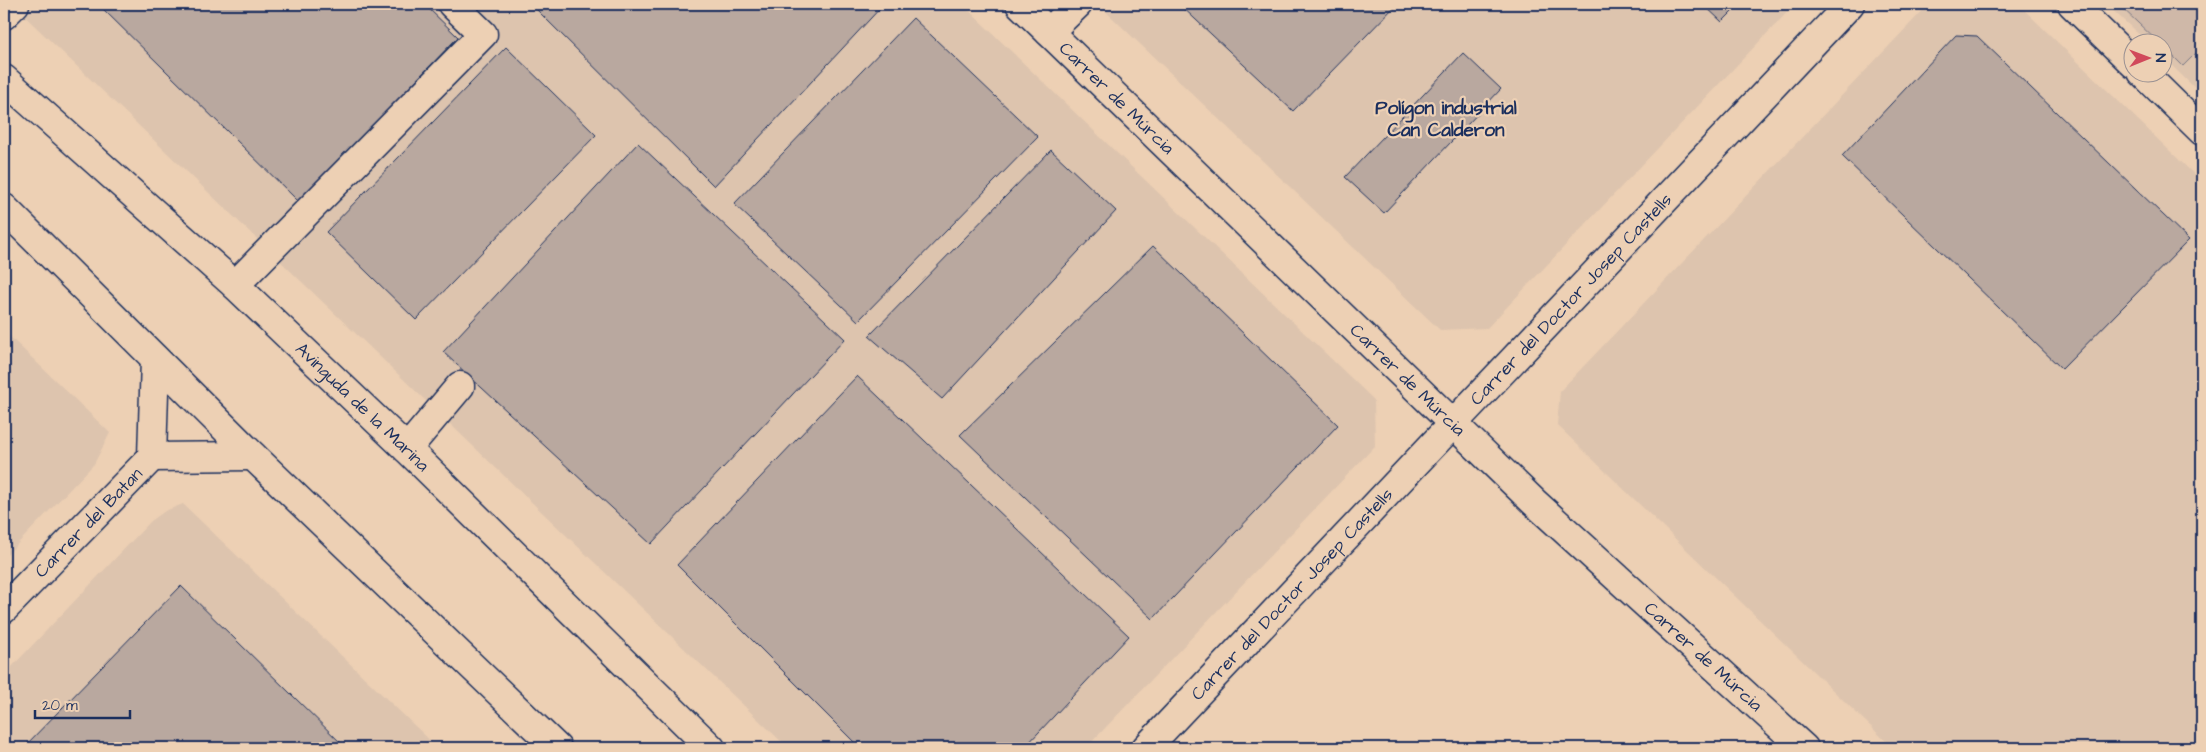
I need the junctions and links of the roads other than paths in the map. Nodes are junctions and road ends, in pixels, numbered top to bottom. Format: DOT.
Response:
graph roads {
  1 [pos="15,4"];
  2 [pos="452,4"];
  3 [pos="1020,4"];
  4 [pos="1078,4"];
  5 [pos="1850,4"];
  6 [pos="2072,4"];
  7 [pos="4,15"];
  8 [pos="1049,32"];
  9 [pos="2124,54"];
  10 [pos="4,79"];
  11 [pos="2152,82"];
  12 [pos="2202,132"];
  13 [pos="4,208"];
  14 [pos="235,285"];
  15 [pos="156,359"];
  16 [pos="460,386"];
  17 [pos="1453,422"];
  18 [pos="408,449"];
  19 [pos="253,456"];
  20 [pos="152,457"];
  21 [pos="4,609"];
  22 [pos="557,748"];
  23 [pos="711,748"];
  24 [pos="1146,748"];
  25 [pos="1804,748"];
  1 -- 7 [label="street"];
  2 -- 14 [label="street"];
  3 -- 8 [label="street, Carrer de Múrcia"];
  4 -- 8 [label="street"];
  5 -- 17 [label="street, Carrer del Doctor Josep Castells"];
  6 -- 9 [label="street"];
  8 -- 17 [label="street, Carrer de Múrcia"];
  10 -- 14 [label="street, Avinguda de la Marina"];
  11 -- 12 [label="street"];
  13 -- 15 [label="street"];
  14 -- 18 [label="street, Avinguda de la Marina"];
  15 -- 19 [label="street"];
  15 -- 20 [label="street, Carrer del Batan"];
  16 -- 18 [label="street"];
  17 -- 24 [label="street, Carrer del Doctor Josep Castells"];
  17 -- 25 [label="street, Carrer de Múrcia"];
  18 -- 23 [label="street, Avinguda de la Marina"];
  19 -- 20 [label="street, Carrer del Batan"];
  19 -- 22 [label="street"];
  20 -- 21 [label="street, Carrer del Batan"];
}
